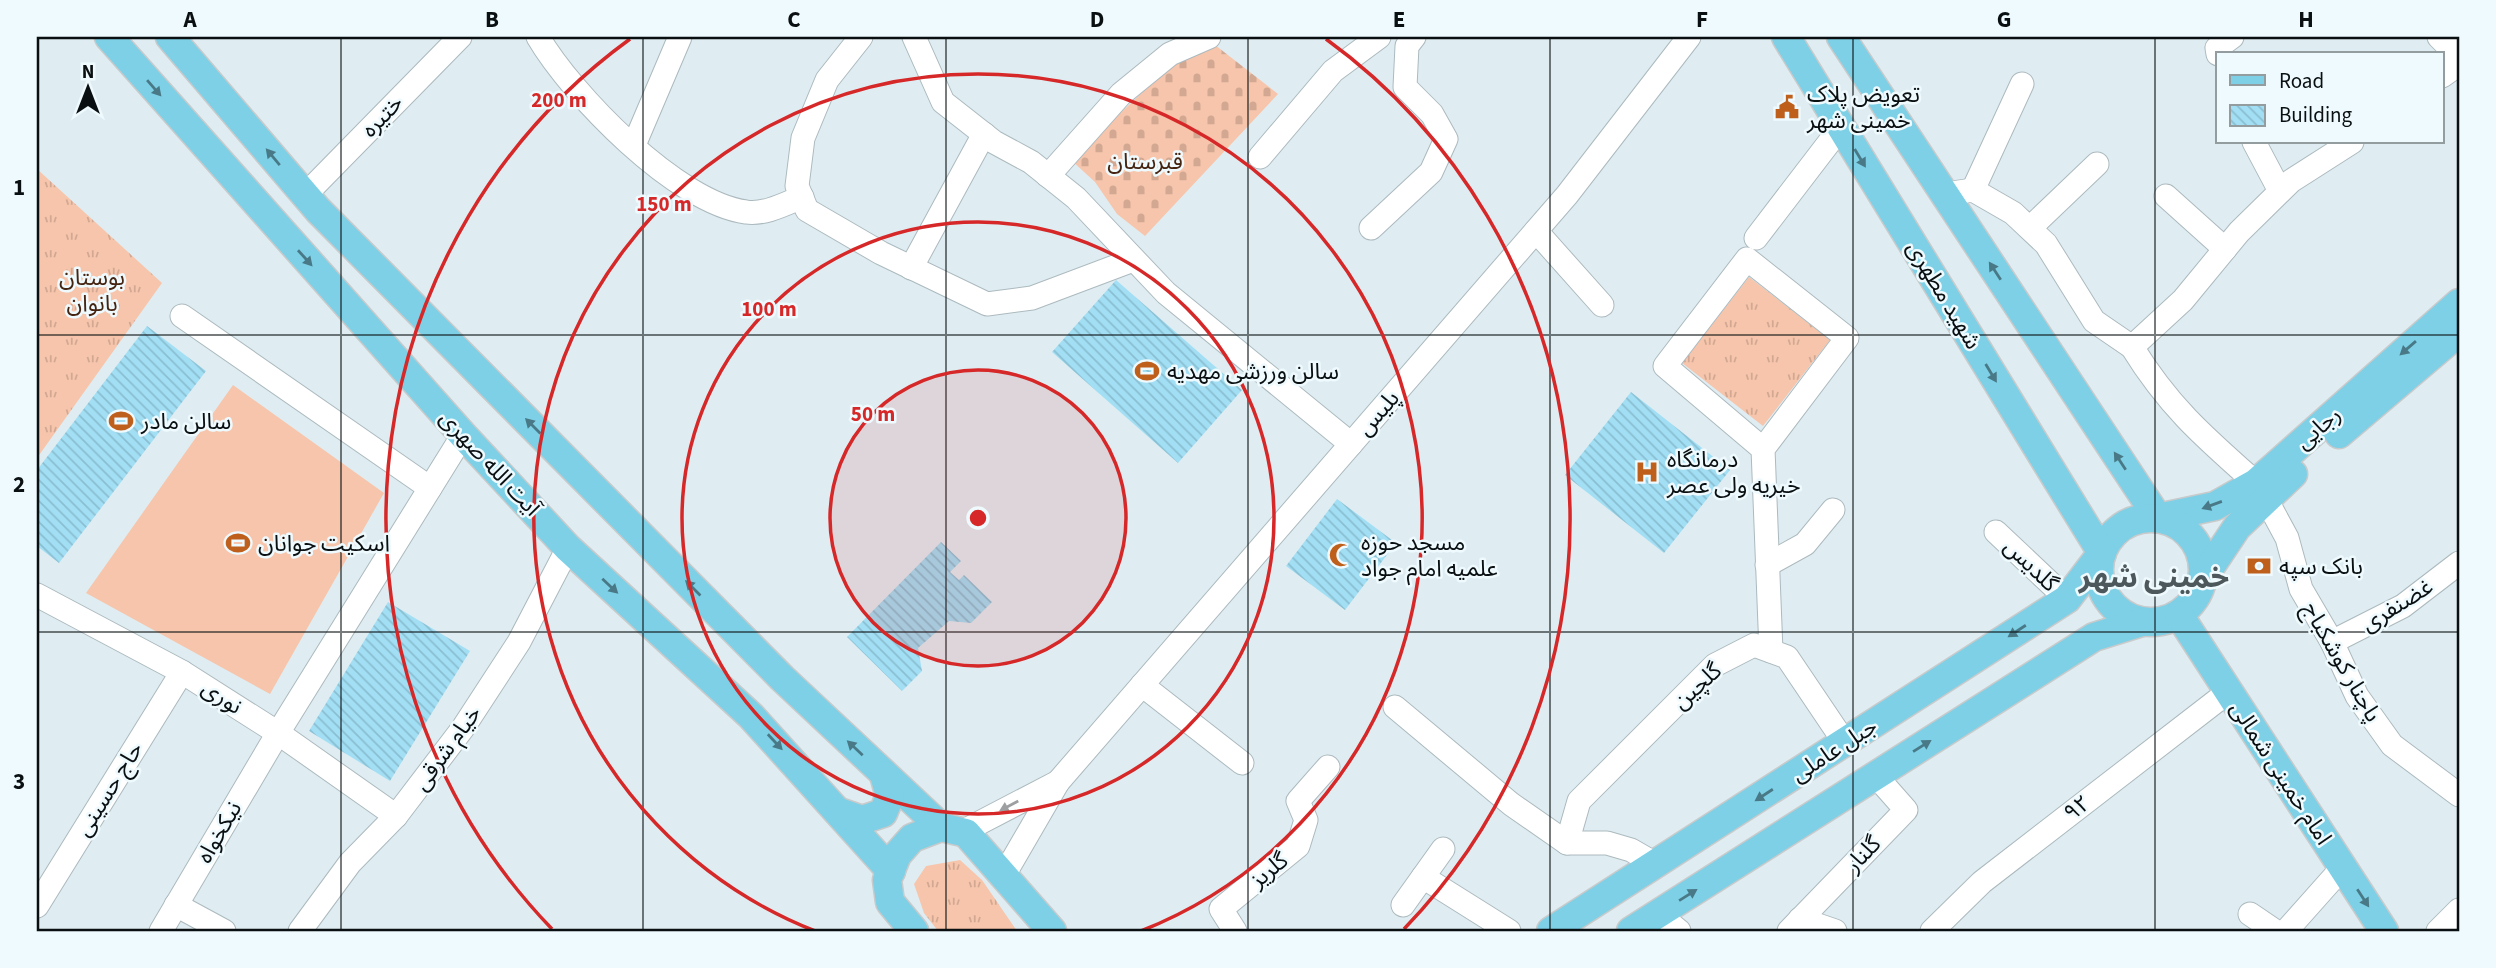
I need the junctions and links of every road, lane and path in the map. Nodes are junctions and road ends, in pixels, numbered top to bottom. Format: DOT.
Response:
graph roads {
  1 [pos="109,37"];
  2 [pos="170,37"];
  3 [pos="460,37"];
  4 [pos="538,37"];
  5 [pos="680,37"];
  6 [pos="861,37"];
  7 [pos="914,37"];
  8 [pos="1209,37"];
  9 [pos="1379,37"];
  10 [pos="1414,37"];
  11 [pos="1689,37"];
  12 [pos="1786,37"];
  13 [pos="2439,37"];
  14 [pos="1850,40"];
  15 [pos="2459,57"];
  16 [pos="2459,64"];
  17 [pos="2444,75"];
  18 [pos="2022,84"];
  19 [pos="1841,127"];
  20 [pos="984,134"];
  21 [pos="2255,144"];
  22 [pos="2349,144"];
  23 [pos="635,145"];
  24 [pos="1260,157"];
  25 [pos="2097,164"];
  26 [pos="1048,176"];
  27 [pos="1973,190"];
  28 [pos="2280,191"];
  29 [pos="1945,194"];
  30 [pos="305,195"];
  31 [pos="2166,196"];
  32 [pos="802,197"];
  33 [pos="1371,228"];
  34 [pos="2030,229"];
  35 [pos="1536,231"];
  36 [pos="1756,238"];
  37 [pos="2225,249"];
  38 [pos="1133,260"];
  39 [pos="911,268"];
  40 [pos="2459,303"];
  41 [pos="1602,305"];
  42 [pos="182,317"];
  43 [pos="2459,332"];
  44 [pos="2132,347"];
  45 [pos="463,435"];
  46 [pos="1351,444"];
  47 [pos="1762,449"];
  48 [pos="430,488"];
  49 [pos="2261,491"];
  50 [pos="1833,510"];
  51 [pos="2158,518"];
  52 [pos="1996,532"];
  53 [pos="568,548"];
  54 [pos="2102,553"];
  55 [pos="1767,565"];
  56 [pos="2458,567"];
  57 [pos="2203,578"];
  58 [pos="39,602"];
  59 [pos="2062,602"];
  60 [pos="2179,615"];
  61 [pos="2142,622"];
  62 [pos="2332,642"];
  63 [pos="2078,647"];
  64 [pos="1770,651"];
  65 [pos="182,671"];
  66 [pos="1142,685"];
  67 [pos="2228,692"];
  68 [pos="1395,707"];
  69 [pos="278,733"];
  70 [pos="1845,743"];
  71 [pos="1242,764"];
  72 [pos="1328,767"];
  73 [pos="884,775"];
  74 [pos="1876,776"];
  75 [pos="1058,782"];
  76 [pos="2459,795"];
  77 [pos="839,812"];
  78 [pos="396,816"];
  79 [pos="951,830"];
  80 [pos="1567,843"];
  81 [pos="1443,849"];
  82 [pos="1657,865"];
  83 [pos="2343,867"];
  84 [pos="891,870"];
  85 [pos="1004,876"];
  86 [pos="1423,877"];
  87 [pos="176,905"];
  88 [pos="1403,905"];
  89 [pos="37,906"];
  90 [pos="2459,910"];
  91 [pos="2250,914"];
  92 [pos="1668,923"];
  93 [pos="902,925"];
  94 [pos="1794,925"];
  95 [pos="161,931"];
  96 [pos="224,931"];
  97 [pos="300,931"];
  98 [pos="1052,931"];
  99 [pos="1236,931"];
  100 [pos="1509,931"];
  101 [pos="1551,931"];
  102 [pos="1631,931"];
  103 [pos="1835,931"];
  104 [pos="1933,931"];
  105 [pos="2274,931"];
  106 [pos="2286,931"];
  107 [pos="2384,931"];
  108 [pos="2438,931"];
  1 -- 45 [label="main road, آیت الله صهری, one-way"];
  30 -- 2 [label="main road, one-way"];
  3 -- 30 [label="street, ختیره"];
  4 -- 23 [label="street"];
  5 -- 23 [label="street"];
  6 -- 32 [label="street"];
  7 -- 20 [label="street"];
  8 -- 26 [label="street"];
  9 -- 24 [label="street"];
  10 -- 33 [label="street"];
  11 -- 35 [label="street, پلیس"];
  12 -- 19 [label="main road, شهید مطهری"];
  13 -- 15 [label="street"];
  14 -- 29 [label="main road"];
  16 -- 17 [label="street"];
  18 -- 27 [label="street"];
  19 -- 36 [label="street"];
  19 -- 54 [label="main road, شهید مطهری, one-way"];
  20 -- 26 [label="street"];
  20 -- 39 [label="street"];
  21 -- 28 [label="street"];
  22 -- 28 [label="street"];
  23 -- 32 [label="street"];
  25 -- 34 [label="street"];
  26 -- 38 [label="street"];
  27 -- 29 [label="street"];
  27 -- 34 [label="street"];
  28 -- 37 [label="street"];
  51 -- 29 [label="main road, one-way"];
  73 -- 30 [label="main road, one-way"];
  31 -- 37 [label="street"];
  32 -- 39 [label="street"];
  34 -- 44 [label="street"];
  35 -- 41 [label="street"];
  35 -- 46 [label="street, پلیس"];
  37 -- 44 [label="street"];
  38 -- 39 [label="street"];
  38 -- 46 [label="street"];
  40 -- 49 [label="main road, رجایی, one-way"];
  42 -- 48 [label="street"];
  43 -- 49 [label="main road, رجایی"];
  44 -- 49 [label="street"];
  45 -- 48 [label="street, نیکخواه"];
  45 -- 53 [label="main road, آیت الله صهری"];
  46 -- 66 [label="street, پلیس"];
  47 -- 47 [label="street"];
  47 -- 55 [label="street"];
  48 -- 69 [label="street, نیکخواه"];
  49 -- 51 [label="main road, رجایی, one-way"];
  49 -- 57 [label="main road, رجایی"];
  49 -- 62 [label="street, پاچنار کوشکباج"];
  50 -- 55 [label="street"];
  51 -- 54 [label="main road"];
  51 -- 57 [label="main road"];
  52 -- 59 [label="street, گلدیس"];
  53 -- 77 [label="main road, آیت الله صهری, one-way"];
  53 -- 78 [label="street, خیام شرقی"];
  54 -- 59 [label="main road, جبل عاملی"];
  54 -- 61 [label="main road"];
  55 -- 64 [label="street"];
  56 -- 62 [label="street, غضنفری"];
  57 -- 60 [label="main road"];
  58 -- 65 [label="street, نوری"];
  59 -- 63 [label="main road"];
  59 -- 70 [label="main road, جبل عاملی, one-way"];
  60 -- 61 [label="main road"];
  60 -- 67 [label="main road, امام خمینی شمالی"];
  61 -- 63 [label="main road, جبل عاملی"];
  62 -- 76 [label="street, پاچنار کوشکباج"];
  74 -- 63 [label="main road, جبل عاملی, one-way"];
  64 -- 70 [label="street"];
  64 -- 80 [label="street, گلچین"];
  65 -- 69 [label="street, نوری"];
  65 -- 89 [label="street, حاج حسینی"];
  66 -- 71 [label="street"];
  66 -- 75 [label="street, پلیس"];
  67 -- 83 [label="main road, امام خمینی شمالی"];
  67 -- 104 [label="street, ۹۲"];
  68 -- 80 [label="street"];
  69 -- 78 [label="street, نوری"];
  69 -- 87 [label="street, نیکخواه"];
  70 -- 82 [label="main road, جبل عاملی, one-way"];
  72 -- 99 [label="street, گلریز"];
  73 -- 77 [label="main road"];
  73 -- 79 [label="main road"];
  92 -- 74 [label="main road, جبل عاملی, one-way"];
  74 -- 94 [label="street, گلنار"];
  75 -- 79 [label="street, one-way"];
  75 -- 85 [label="street"];
  77 -- 84 [label="main road, آیت الله صهری"];
  78 -- 97 [label="street, خیام شرقی"];
  79 -- 84 [label="main road"];
  79 -- 85 [label="main road"];
  80 -- 82 [label="street"];
  81 -- 86 [label="street"];
  82 -- 101 [label="main road, جبل عاملی"];
  83 -- 106 [label="street"];
  83 -- 107 [label="main road, امام خمینی شمالی, one-way"];
  84 -- 93 [label="main road"];
  85 -- 98 [label="main road"];
  86 -- 88 [label="street"];
  86 -- 100 [label="street"];
  87 -- 95 [label="street, نیکخواه"];
  87 -- 96 [label="street"];
  90 -- 108 [label="street"];
  91 -- 105 [label="street"];
  92 -- 102 [label="main road, جبل عاملی"];
  94 -- 103 [label="street"];
}
